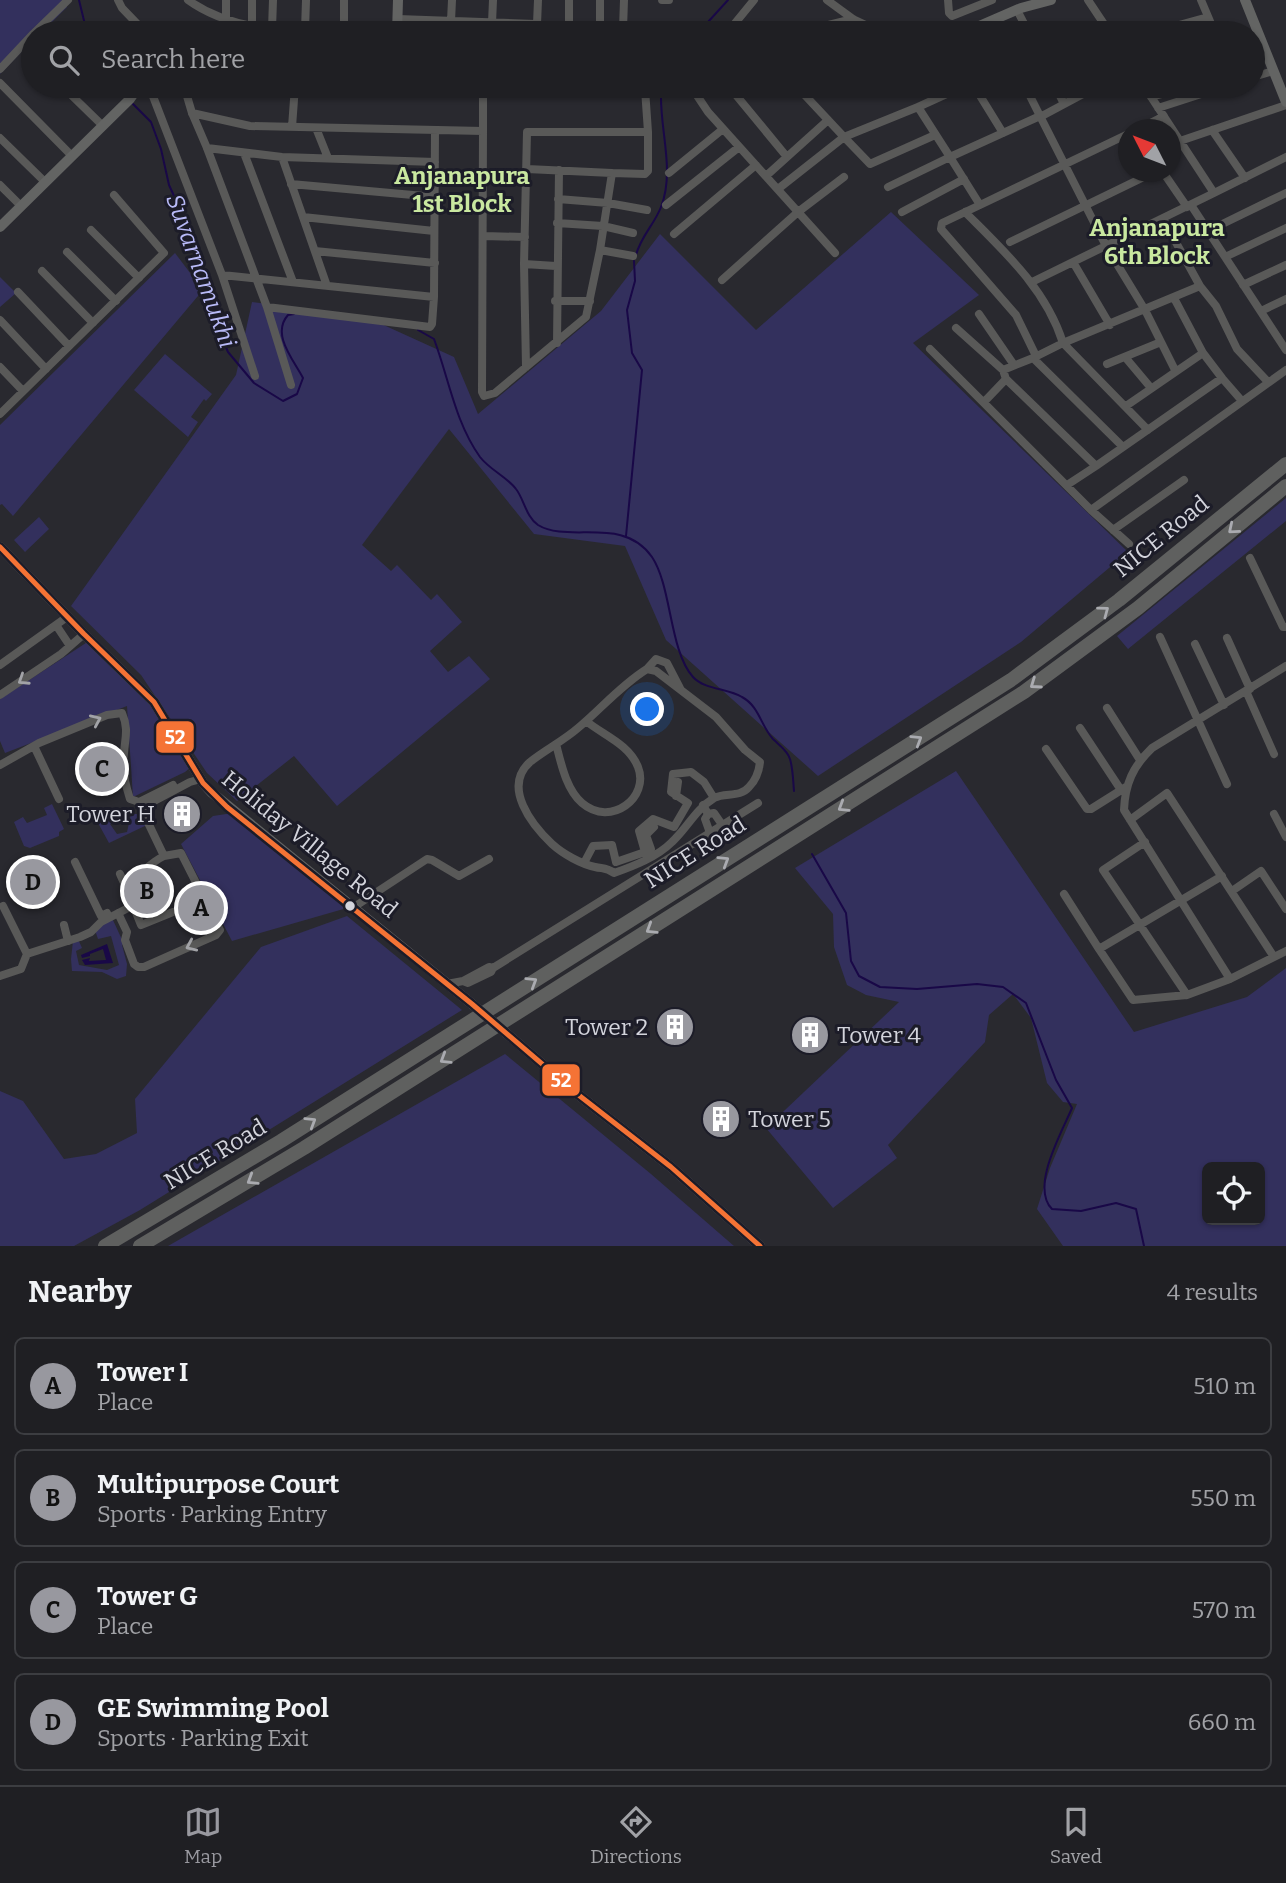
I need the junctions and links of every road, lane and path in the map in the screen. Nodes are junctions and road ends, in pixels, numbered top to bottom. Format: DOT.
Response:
graph roads {
  1 [pos="68,0"];
  2 [pos="118,0"];
  3 [pos="188,0"];
  4 [pos="202,0"];
  5 [pos="226,0"];
  6 [pos="252,0"];
  7 [pos="273,0"];
  8 [pos="306,0"];
  9 [pos="344,0"];
  10 [pos="398,0"];
  11 [pos="452,0"];
  12 [pos="492,0"];
  13 [pos="538,0"];
  14 [pos="569,0"];
  15 [pos="600,0"];
  16 [pos="624,0"];
  17 [pos="662,0"];
  18 [pos="669,0"];
  19 [pos="754,0"];
  20 [pos="827,0"];
  21 [pos="948,0"];
  22 [pos="992,0"];
  23 [pos="1051,0"];
  24 [pos="1088,0"];
  25 [pos="1201,0"];
  26 [pos="1245,0"];
  27 [pos="202,10"];
  28 [pos="1017,10"];
  29 [pos="1208,17"];
  30 [pos="226,19"];
  31 [pos="398,19"];
  32 [pos="853,19"];
  33 [pos="992,20"];
  34 [pos="47,21"];
  35 [pos="134,21"];
  36 [pos="232,21"];
  37 [pos="252,21"];
  38 [pos="272,21"];
  39 [pos="305,21"];
  40 [pos="344,21"];
  41 [pos="451,21"];
  42 [pos="492,21"];
  43 [pos="537,21"];
  44 [pos="569,21"];
  45 [pos="600,21"];
  46 [pos="623,21"];
  47 [pos="737,21"];
  48 [pos="845,21"];
  49 [pos="857,21"];
  50 [pos="1023,21"];
  51 [pos="1102,21"];
  52 [pos="1194,21"];
  53 [pos="1210,21"];
  54 [pos="1252,21"];
  55 [pos="21,47"];
  56 [pos="1265,54"];
  57 [pos="0,69"];
  58 [pos="1273,71"];
  59 [pos="1265,73"];
  60 [pos="0,83"];
  61 [pos="74,98"];
  62 [pos="131,98"];
  63 [pos="154,98"];
  64 [pos="188,98"];
  65 [pos="294,98"];
  66 [pos="484,98"];
  67 [pos="646,98"];
  68 [pos="700,98"];
  69 [pos="738,98"];
  70 [pos="807,98"];
  71 [pos="938,98"];
  72 [pos="981,98"];
  73 [pos="1031,98"];
  74 [pos="1061,98"];
  75 [pos="1075,98"];
  76 [pos="1152,98"];
  77 [pos="1189,98"];
  78 [pos="1286,103"];
  79 [pos="1064,104"];
  80 [pos="918,107"];
  81 [pos="1158,108"];
  82 [pos="192,113"];
  83 [pos="1040,116"];
  84 [pos="1164,116"];
  85 [pos="1158,119"];
  86 [pos="1166,119"];
  87 [pos="827,121"];
  88 [pos="102,125"];
  89 [pos="292,127"];
  90 [pos="316,128"];
  91 [pos="723,129"];
  92 [pos="1212,130"];
  93 [pos="435,131"];
  94 [pos="484,131"];
  95 [pos="648,132"];
  96 [pos="1003,133"];
  97 [pos="936,135"];
  98 [pos="844,136"];
  99 [pos="0,138"];
  100 [pos="1118,139"];
  101 [pos="1181,141"];
  102 [pos="1181,143"];
  103 [pos="739,147"];
  104 [pos="207,148"];
  105 [pos="244,153"];
  106 [pos="71,155"];
  107 [pos="282,157"];
  108 [pos="787,157"];
  109 [pos="950,157"];
  110 [pos="1286,157"];
  111 [pos="328,159"];
  112 [pos="435,162"];
  113 [pos="1065,164"];
  114 [pos="756,165"];
  115 [pos="527,169"];
  116 [pos="559,170"];
  117 [pos="612,173"];
  118 [pos="669,173"];
  119 [pos="765,176"];
  120 [pos="844,177"];
  121 [pos="1245,178"];
  122 [pos="964,179"];
  123 [pos="45,182"];
  124 [pos="1134,182"];
  125 [pos="1171,182"];
  126 [pos="0,184"];
  127 [pos="292,184"];
  128 [pos="888,187"];
  129 [pos="778,190"];
  130 [pos="1286,192"];
  131 [pos="1214,193"];
  132 [pos="114,195"];
  133 [pos="435,197"];
  134 [pos="558,199"];
  135 [pos="608,203"];
  136 [pos="666,205"];
  137 [pos="979,205"];
  138 [pos="21,206"];
  139 [pos="1086,206"];
  140 [pos="1189,206"];
  141 [pos="647,209"];
  142 [pos="798,212"];
  143 [pos="902,212"];
  144 [pos="965,212"];
  145 [pos="303,217"];
  146 [pos="1163,219"];
  147 [pos="557,223"];
  148 [pos="603,226"];
  149 [pos="0,227"];
  150 [pos="1286,228"];
  151 [pos="91,230"];
  152 [pos="434,231"];
  153 [pos="1208,232"];
  154 [pos="633,233"];
  155 [pos="674,234"];
  156 [pos="484,236"];
  157 [pos="525,237"];
  158 [pos="1010,242"];
  159 [pos="1107,246"];
  160 [pos="600,250"];
  161 [pos="316,251"];
  162 [pos="67,252"];
  163 [pos="835,253"];
  164 [pos="633,256"];
  165 [pos="1225,257"];
  166 [pos="1073,262"];
  167 [pos="435,263"];
  168 [pos="524,264"];
  169 [pos="1286,265"];
  170 [pos="556,266"];
  171 [pos="42,271"];
  172 [pos="222,275"];
  173 [pos="255,277"];
  174 [pos="138,278"];
  175 [pos="722,280"];
  176 [pos="293,282"];
  177 [pos="1032,282"];
  178 [pos="1243,285"];
  179 [pos="327,286"];
  180 [pos="1200,286"];
  181 [pos="18,292"];
  182 [pos="434,297"];
  183 [pos="1174,298"];
  184 [pos="1286,299"];
  185 [pos="555,300"];
  186 [pos="116,301"];
  187 [pos="590,301"];
  188 [pos="267,307"];
  189 [pos="1145,310"];
  190 [pos="1261,311"];
  191 [pos="979,314"];
  192 [pos="0,320"];
  193 [pos="93,323"];
  194 [pos="1110,325"];
  195 [pos="956,328"];
  196 [pos="1282,336"];
  197 [pos="556,342"];
  198 [pos="1161,342"];
  199 [pos="1063,343"];
  200 [pos="69,346"];
  201 [pos="930,349"];
  202 [pos="1286,350"];
  203 [pos="1203,352"];
  204 [pos="1034,357"];
  205 [pos="1125,357"];
  206 [pos="1107,364"];
  207 [pos="1014,365"];
  208 [pos="0,366"];
  209 [pos="526,367"];
  210 [pos="46,369"];
  211 [pos="1003,370"];
  212 [pos="1175,370"];
  213 [pos="1286,370"];
  214 [pos="255,376"];
  215 [pos="1222,378"];
  216 [pos="1006,379"];
  217 [pos="1269,382"];
  218 [pos="291,385"];
  219 [pos="1151,388"];
  220 [pos="23,391"];
  221 [pos="1242,401"];
  222 [pos="984,402"];
  223 [pos="1126,407"];
  224 [pos="0,414"];
  225 [pos="1148,430"];
  226 [pos="1123,447"];
  227 [pos="1286,464"];
  228 [pos="1096,466"];
  229 [pos="1184,480"];
  230 [pos="1067,485"];
  231 [pos="1286,486"];
  232 [pos="1091,510"];
  233 [pos="1113,530"];
  234 [pos="1129,544"];
  235 [pos="0,547"];
  236 [pos="1250,558"];
  237 [pos="67,617"];
  238 [pos="56,625"];
  239 [pos="1286,627"];
  240 [pos="84,634"];
  241 [pos="1160,637"];
  242 [pos="1227,638"];
  243 [pos="1195,645"];
  244 [pos="70,646"];
  245 [pos="0,665"];
  246 [pos="1286,666"];
  247 [pos="647,669"];
  248 [pos="1248,690"];
  249 [pos="682,692"];
  250 [pos="0,695"];
  251 [pos="1224,705"];
  252 [pos="1107,708"];
  253 [pos="1198,719"];
  254 [pos="586,721"];
  255 [pos="1080,728"];
  256 [pos="556,744"];
  257 [pos="34,746"];
  258 [pos="1045,749"];
  259 [pos="1274,754"];
  260 [pos="1140,760"];
  261 [pos="0,765"];
  262 [pos="200,778"];
  263 [pos="678,782"];
  264 [pos="1227,784"];
  265 [pos="1124,789"];
  266 [pos="676,796"];
  267 [pos="715,798"];
  268 [pos="59,799"];
  269 [pos="758,803"];
  270 [pos="703,805"];
  271 [pos="708,814"];
  272 [pos="1274,814"];
  273 [pos="1130,820"];
  274 [pos="723,826"];
  275 [pos="654,827"];
  276 [pos="710,833"];
  277 [pos="1286,837"];
  278 [pos="1145,842"];
  279 [pos="645,852"];
  280 [pos="164,856"];
  281 [pos="489,859"];
  282 [pos="75,862"];
  283 [pos="584,863"];
  284 [pos="120,874"];
  285 [pos="1222,876"];
  286 [pos="125,886"];
  287 [pos="1232,891"];
  288 [pos="1064,894"];
  289 [pos="1182,900"];
  290 [pos="132,903"];
  291 [pos="3,906"];
  292 [pos="354,907"];
  293 [pos="1286,909"];
  294 [pos="173,912"];
  295 [pos="118,913"];
  296 [pos="64,925"];
  297 [pos="141,925"];
  298 [pos="1140,925"];
  299 [pos="127,932"];
  300 [pos="68,941"];
  301 [pos="1099,949"];
  302 [pos="1286,951"];
  303 [pos="27,954"];
  304 [pos="1274,957"];
  305 [pos="0,976"];
  306 [pos="1230,979"];
  307 [pos="447,984"];
  308 [pos="1187,995"];
  309 [pos="105,1246"];
  310 [pos="140,1246"];
  311 [pos="760,1246"];
  1 -- 34 [label="street"];
  2 -- 35 [label="street"];
  3 -- 27 [label="street"];
  4 -- 27 [label="street"];
  5 -- 30 [label="street"];
  6 -- 37 [label="street"];
  7 -- 38 [label="street"];
  8 -- 39 [label="street"];
  9 -- 40 [label="street"];
  10 -- 31 [label="street"];
  11 -- 41 [label="street"];
  12 -- 42 [label="street"];
  13 -- 43 [label="street"];
  14 -- 44 [label="street"];
  15 -- 45 [label="street"];
  16 -- 46 [label="street"];
  17 -- 18 [label="street"];
  19 -- 47 [label="street"];
  20 -- 32 [label="street"];
  21 -- 22 [label="street"];
  23 -- 28 [label="street"];
  24 -- 51 [label="street"];
  25 -- 29 [label="street"];
  26 -- 54 [label="street"];
  27 -- 30 [label="street"];
  28 -- 33 [label="street"];
  28 -- 50 [label="street"];
  29 -- 52 [label="street"];
  29 -- 53 [label="street"];
  30 -- 36 [label="street"];
  31 -- 41 [label="street"];
  32 -- 48 [label="street"];
  32 -- 49 [label="street"];
  55 -- 57 [label="street"];
  56 -- 58 [label="street"];
  58 -- 59 [label="street"];
  58 -- 78 [label="street"];
  60 -- 106 [label="street"];
  61 -- 88 [label="street"];
  62 -- 88 [label="street"];
  63 -- 172 [label="street"];
  64 -- 82 [label="street"];
  65 -- 89 [label="street"];
  66 -- 94 [label="street"];
  67 -- 95 [label="street"];
  68 -- 91 [label="street"];
  69 -- 108 [label="street"];
  70 -- 87 [label="street"];
  71 -- 80 [label="street"];
  72 -- 96 [label="street"];
  73 -- 83 [label="street"];
  74 -- 79 [label="street"];
  75 -- 79 [label="street"];
  76 -- 81 [label="street"];
  77 -- 81 [label="street"];
  78 -- 92 [label="street"];
  79 -- 83 [label="street"];
  80 -- 97 [label="street"];
  80 -- 98 [label="street"];
  81 -- 84 [label="street"];
  82 -- 89 [label="street"];
  82 -- 104 [label="street"];
  83 -- 96 [label="street"];
  83 -- 113 [label="street"];
  84 -- 85 [label="street"];
  84 -- 86 [label="street"];
  87 -- 98 [label="street"];
  87 -- 108 [label="street"];
  88 -- 106 [label="street"];
  89 -- 90 [label="street"];
  90 -- 93 [label="street"];
  90 -- 111 [label="street"];
  91 -- 103 [label="street"];
  91 -- 118 [label="street"];
  92 -- 101 [label="street"];
  92 -- 121 [label="street"];
  93 -- 94 [label="street"];
  93 -- 112 [label="street"];
  94 -- 156 [label="street"];
  95 -- 115 [label="street"];
  95 -- 117 [label="street"];
  96 -- 109 [label="street"];
  97 -- 98 [label="street"];
  97 -- 109 [label="street"];
  98 -- 129 [label="street"];
  99 -- 123 [label="street"];
  100 -- 113 [label="street"];
  102 -- 131 [label="street"];
  103 -- 114 [label="street"];
  103 -- 136 [label="street"];
  104 -- 105 [label="street"];
  104 -- 173 [label="street"];
  105 -- 107 [label="street"];
  105 -- 176 [label="street"];
  106 -- 123 [label="street"];
  107 -- 111 [label="street"];
  107 -- 127 [label="street"];
  108 -- 119 [label="street"];
  109 -- 122 [label="street"];
  109 -- 128 [label="street"];
  110 -- 121 [label="street"];
  111 -- 112 [label="street"];
  112 -- 133 [label="street"];
  113 -- 137 [label="street"];
  113 -- 139 [label="street"];
  114 -- 119 [label="street"];
  114 -- 155 [label="street"];
  115 -- 116 [label="street"];
  115 -- 157 [label="street"];
  116 -- 117 [label="street"];
  116 -- 134 [label="street"];
  117 -- 135 [label="street"];
  119 -- 129 [label="street"];
  120 -- 142 [label="street"];
  121 -- 131 [label="street"];
  122 -- 137 [label="street"];
  122 -- 143 [label="street"];
  123 -- 138 [label="street"];
  124 -- 139 [label="street"];
  125 -- 140 [label="street"];
  126 -- 138 [label="street"];
  127 -- 133 [label="street"];
  127 -- 145 [label="street"];
  129 -- 142 [label="street"];
  130 -- 153 [label="street"];
  131 -- 140 [label="street"];
  132 -- 174 [label="street"];
  133 -- 152 [label="street"];
  134 -- 135 [label="street"];
  134 -- 147 [label="street"];
  135 -- 141 [label="street"];
  135 -- 148 [label="street"];
  137 -- 144 [label="street"];
  138 -- 149 [label="street"];
  139 -- 158 [label="street"];
  139 -- 159 [label="street"];
  140 -- 146 [label="street"];
  140 -- 153 [label="street"];
  142 -- 163 [label="street"];
  142 -- 175 [label="street"];
  144 -- 177 [label="street"];
  144 -- 204 [label="street"];
  145 -- 152 [label="street"];
  145 -- 161 [label="street"];
  146 -- 159 [label="street"];
  146 -- 180 [label="street"];
  147 -- 148 [label="street"];
  147 -- 170 [label="street"];
  148 -- 154 [label="street"];
  148 -- 160 [label="street"];
  150 -- 165 [label="street"];
  151 -- 174 [label="street"];
  152 -- 167 [label="street"];
  153 -- 165 [label="street"];
  156 -- 157 [label="street"];
  156 -- 209 [label="street"];
  157 -- 168 [label="street"];
  159 -- 166 [label="street"];
  159 -- 189 [label="street"];
  160 -- 164 [label="street"];
  160 -- 187 [label="street"];
  161 -- 167 [label="street"];
  161 -- 179 [label="street"];
  162 -- 186 [label="street"];
  165 -- 178 [label="street"];
  166 -- 177 [label="street"];
  166 -- 194 [label="street"];
  167 -- 182 [label="street"];
  168 -- 170 [label="street"];
  168 -- 209 [label="street"];
  169 -- 178 [label="street"];
  170 -- 185 [label="street"];
  171 -- 193 [label="street"];
  172 -- 173 [label="street"];
  172 -- 214 [label="street"];
  173 -- 176 [label="street"];
  173 -- 188 [label="street"];
  174 -- 186 [label="street"];
  176 -- 179 [label="street"];
  177 -- 199 [label="street"];
  178 -- 190 [label="street"];
  179 -- 182 [label="street"];
  180 -- 183 [label="street"];
  180 -- 217 [label="street"];
  181 -- 200 [label="street"];
  182 -- 188 [label="street"];
  183 -- 189 [label="street"];
  183 -- 203 [label="street"];
  184 -- 190 [label="street"];
  185 -- 187 [label="street"];
  185 -- 197 [label="street"];
  186 -- 193 [label="street"];
  187 -- 197 [label="street"];
  188 -- 218 [label="street"];
  189 -- 194 [label="street"];
  189 -- 198 [label="street"];
  190 -- 196 [label="street"];
  191 -- 207 [label="street"];
  192 -- 210 [label="street"];
  193 -- 200 [label="street"];
  194 -- 199 [label="street"];
  195 -- 211 [label="street"];
  196 -- 202 [label="street"];
  197 -- 209 [label="street"];
  198 -- 205 [label="street"];
  198 -- 212 [label="street"];
  199 -- 204 [label="street"];
  199 -- 223 [label="street"];
  200 -- 210 [label="street"];
  201 -- 222 [label="street"];
  203 -- 212 [label="street"];
  203 -- 215 [label="street"];
  204 -- 207 [label="street"];
  204 -- 226 [label="street"];
  205 -- 206 [label="street"];
  205 -- 219 [label="street"];
  207 -- 211 [label="street"];
  208 -- 220 [label="street"];
  210 -- 220 [label="street"];
  211 -- 216 [label="street"];
  212 -- 219 [label="street"];
  213 -- 217 [label="street"];
  215 -- 221 [label="street"];
  215 -- 225 [label="street"];
  216 -- 222 [label="street"];
  216 -- 228 [label="street"];
  217 -- 221 [label="street"];
  219 -- 223 [label="street"];
  220 -- 224 [label="street"];
  221 -- 232 [label="street"];
  222 -- 230 [label="street"];
  223 -- 225 [label="street"];
  225 -- 226 [label="street"];
  226 -- 228 [label="street"];
  309 -- 227 [label="highway, NICE Road, one-way"];
  228 -- 230 [label="street"];
  229 -- 233 [label="street"];
  230 -- 232 [label="street"];
  231 -- 310 [label="highway, NICE Road, one-way"];
  232 -- 233 [label="street"];
  233 -- 234 [label="street"];
  235 -- 237 [label="street, Holiday Village Road"];
  236 -- 239 [label="street"];
  237 -- 238 [label="street"];
  237 -- 240 [label="street, Holiday Village Road"];
  238 -- 244 [label="street"];
  238 -- 245 [label="street"];
  240 -- 244 [label="street"];
  240 -- 262 [label="street, Holiday Village Road"];
  241 -- 253 [label="street"];
  242 -- 248 [label="street"];
  243 -- 251 [label="street"];
  244 -- 250 [label="street, one-way"];
  246 -- 248 [label="street"];
  247 -- 249 [label="street"];
  247 -- 249 [label="street"];
  247 -- 254 [label="street"];
  248 -- 251 [label="street"];
  248 -- 259 [label="street"];
  249 -- 267 [label="street"];
  251 -- 253 [label="street"];
  252 -- 260 [label="street"];
  253 -- 260 [label="street"];
  253 -- 264 [label="street"];
  254 -- 256 [label="street"];
  254 -- 256 [label="street"];
  255 -- 265 [label="street"];
  256 -- 283 [label="street"];
  257 -- 261 [label="street"];
  257 -- 262 [label="street, one-way"];
  257 -- 268 [label="street"];
  258 -- 265 [label="street"];
  260 -- 265 [label="street"];
  262 -- 280 [label="street"];
  262 -- 292 [label="street, Holiday Village Road"];
  263 -- 266 [label="street"];
  265 -- 273 [label="street"];
  266 -- 267 [label="street"];
  266 -- 279 [label="street"];
  267 -- 270 [label="street"];
  269 -- 274 [label="street"];
  270 -- 271 [label="street"];
  270 -- 283 [label="street"];
  271 -- 274 [label="street"];
  271 -- 276 [label="street"];
  272 -- 277 [label="street"];
  273 -- 278 [label="street"];
  273 -- 285 [label="street"];
  274 -- 276 [label="street"];
  275 -- 279 [label="street"];
  276 -- 307 [label="street"];
  278 -- 289 [label="street"];
  278 -- 298 [label="street"];
  279 -- 283 [label="street"];
  280 -- 286 [label="street"];
  280 -- 299 [label="street, one-way"];
  281 -- 292 [label="street"];
  282 -- 290 [label="street"];
  284 -- 286 [label="street"];
  285 -- 287 [label="street"];
  285 -- 289 [label="street"];
  286 -- 290 [label="street"];
  287 -- 293 [label="street"];
  287 -- 304 [label="street"];
  288 -- 301 [label="street"];
  289 -- 298 [label="street"];
  289 -- 306 [label="street"];
  290 -- 295 [label="street"];
  290 -- 297 [label="street"];
  291 -- 303 [label="street"];
  292 -- 307 [label="street, Holiday Village Road"];
  294 -- 297 [label="street"];
  295 -- 299 [label="street"];
  295 -- 300 [label="street"];
  296 -- 300 [label="street"];
  297 -- 299 [label="street"];
  298 -- 301 [label="street"];
  298 -- 308 [label="street"];
  300 -- 303 [label="street"];
  301 -- 308 [label="street"];
  302 -- 304 [label="street"];
  303 -- 305 [label="street"];
  304 -- 306 [label="street"];
  306 -- 308 [label="street"];
  307 -- 311 [label="street, Holiday Village Road, bridge"];
}
